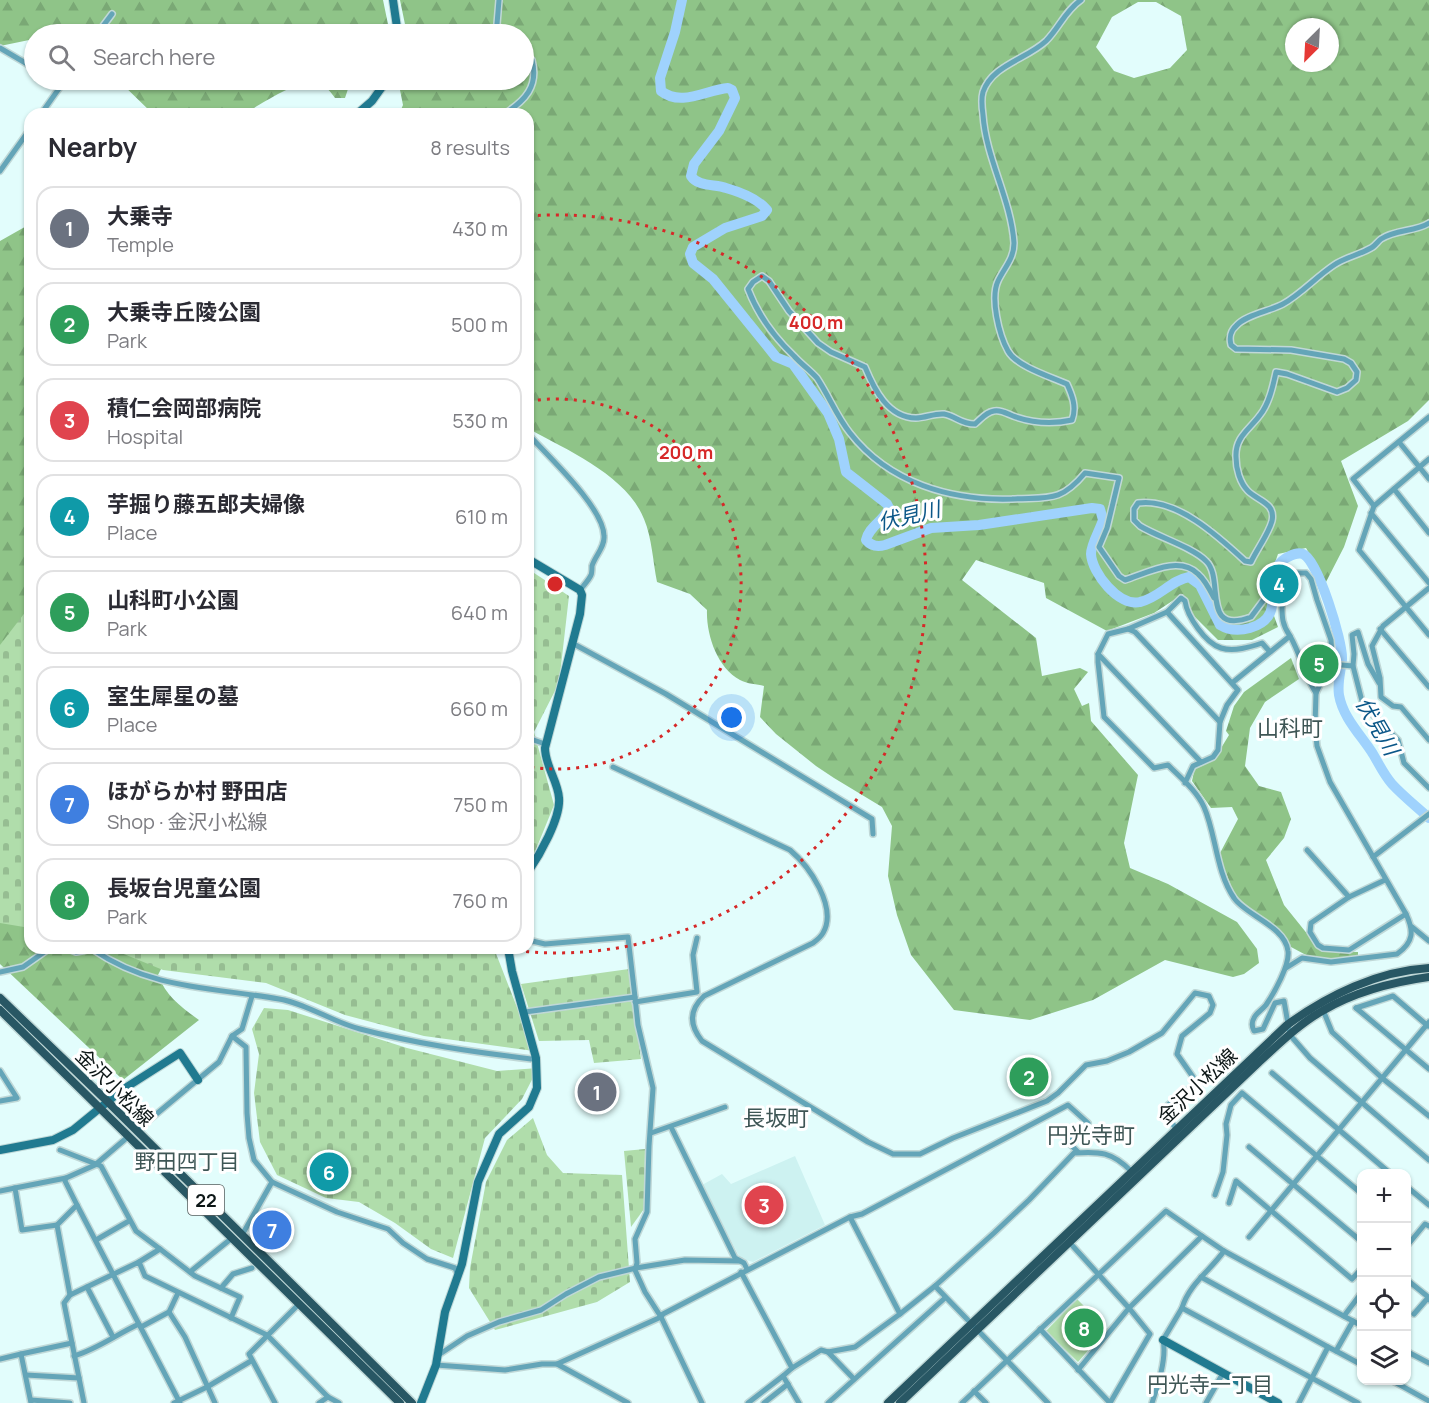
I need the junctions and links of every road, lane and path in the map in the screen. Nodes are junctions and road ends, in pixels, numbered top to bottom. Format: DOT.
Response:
graph roads {
  1 [pos="393,0"];
  2 [pos="499,0"];
  3 [pos="1081,0"];
  4 [pos="112,14"];
  5 [pos="105,24"];
  6 [pos="397,24"];
  7 [pos="497,24"];
  8 [pos="0,48"];
  9 [pos="24,62"];
  10 [pos="58,90"];
  11 [pos="380,90"];
  12 [pos="529,90"];
  13 [pos="45,108"];
  14 [pos="364,108"];
  15 [pos="514,108"];
  16 [pos="24,137"];
  17 [pos="0,158"];
  18 [pos="6,162"];
  19 [pos="0,171"];
  20 [pos="1429,223"];
  21 [pos="1429,417"];
  22 [pos="534,441"];
  23 [pos="1399,442"];
  24 [pos="1429,459"];
  25 [pos="1419,467"];
  26 [pos="1429,479"];
  27 [pos="1394,489"];
  28 [pos="1374,506"];
  29 [pos="1371,513"];
  30 [pos="1429,533"];
  31 [pos="534,563"];
  32 [pos="1429,583"];
  33 [pos="1429,588"];
  34 [pos="1280,589"];
  35 [pos="580,590"];
  36 [pos="1214,598"];
  37 [pos="1406,607"];
  38 [pos="1167,612"];
  39 [pos="1128,629"];
  40 [pos="1380,629"];
  41 [pos="1429,635"];
  42 [pos="1290,636"];
  43 [pos="572,643"];
  44 [pos="1270,652"];
  45 [pos="1098,654"];
  46 [pos="1332,665"];
  47 [pos="1351,666"];
  48 [pos="1232,683"];
  49 [pos="1379,683"];
  50 [pos="1429,687"];
  51 [pos="1316,693"];
  52 [pos="1220,722"];
  53 [pos="534,740"];
  54 [pos="1429,740"];
  55 [pos="545,744"];
  56 [pos="1201,762"];
  57 [pos="613,767"];
  58 [pos="1185,783"];
  59 [pos="1429,788"];
  60 [pos="1429,814"];
  61 [pos="873,834"];
  62 [pos="1307,850"];
  63 [pos="1373,857"];
  64 [pos="534,863"];
  65 [pos="1385,880"];
  66 [pos="1349,897"];
  67 [pos="1406,914"];
  68 [pos="1412,927"];
  69 [pos="697,938"];
  70 [pos="534,941"];
  71 [pos="1429,941"];
  72 [pos="41,954"];
  73 [pos="100,954"];
  74 [pos="509,954"];
  75 [pos="1429,968"];
  76 [pos="1286,969"];
  77 [pos="0,972"];
  78 [pos="1429,977"];
  79 [pos="252,996"];
  80 [pos="0,998"];
  81 [pos="635,999"];
  82 [pos="0,1010"];
  83 [pos="1323,1010"];
  84 [pos="525,1012"];
  85 [pos="1287,1025"];
  86 [pos="1428,1025"];
  87 [pos="1290,1035"];
  88 [pos="232,1036"];
  89 [pos="1406,1050"];
  90 [pos="536,1058"];
  91 [pos="1429,1069"];
  92 [pos="0,1071"];
  93 [pos="1272,1073"];
  94 [pos="1382,1078"];
  95 [pos="198,1080"];
  96 [pos="0,1101"];
  97 [pos="1362,1102"];
  98 [pos="104,1104"];
  99 [pos="725,1107"];
  100 [pos="1429,1116"];
  101 [pos="671,1127"];
  102 [pos="1177,1129"];
  103 [pos="1339,1129"];
  104 [pos="132,1133"];
  105 [pos="651,1133"];
  106 [pos="1249,1148"];
  107 [pos="0,1150"];
  108 [pos="60,1150"];
  109 [pos="1078,1152"];
  110 [pos="1316,1156"];
  111 [pos="1429,1160"];
  112 [pos="95,1164"];
  113 [pos="1386,1169"];
  114 [pos="1131,1171"];
  115 [pos="66,1178"];
  116 [pos="272,1182"];
  117 [pos="1293,1183"];
  118 [pos="15,1188"];
  119 [pos="1411,1189"];
  120 [pos="1357,1190"];
  121 [pos="0,1191"];
  122 [pos="1215,1195"];
  123 [pos="1229,1203"];
  124 [pos="1429,1204"];
  125 [pos="77,1205"];
  126 [pos="1270,1211"];
  127 [pos="850,1217"];
  128 [pos="129,1221"];
  129 [pos="57,1225"];
  130 [pos="1429,1226"];
  131 [pos="242,1235"];
  132 [pos="1202,1236"];
  133 [pos="1249,1237"];
  134 [pos="232,1238"];
  135 [pos="1357,1238"];
  136 [pos="96,1240"];
  137 [pos="1413,1241"];
  138 [pos="1070,1243"];
  139 [pos="160,1249"];
  140 [pos="1224,1251"];
  141 [pos="741,1261"];
  142 [pos="139,1262"];
  143 [pos="252,1268"];
  144 [pos="636,1268"];
  145 [pos="747,1269"];
  146 [pos="190,1272"];
  147 [pos="741,1272"];
  148 [pos="114,1274"];
  149 [pos="1357,1274"];
  150 [pos="1099,1275"];
  151 [pos="458,1277"];
  152 [pos="1201,1277"];
  153 [pos="1411,1282"];
  154 [pos="936,1286"];
  155 [pos="87,1287"];
  156 [pos="221,1288"];
  157 [pos="178,1293"];
  158 [pos="70,1295"];
  159 [pos="1428,1297"];
  160 [pos="945,1298"];
  161 [pos="1357,1299"];
  162 [pos="299,1304"];
  163 [pos="1129,1308"];
  164 [pos="1182,1308"];
  165 [pos="169,1312"];
  166 [pos="900,1314"];
  167 [pos="1414,1314"];
  168 [pos="1344,1316"];
  169 [pos="661,1317"];
  170 [pos="231,1318"];
  171 [pos="1353,1321"];
  172 [pos="1357,1323"];
  173 [pos="970,1324"];
  174 [pos="140,1325"];
  175 [pos="1040,1329"];
  176 [pos="977,1331"];
  177 [pos="1150,1334"];
  178 [pos="267,1335"];
  179 [pos="113,1337"];
  180 [pos="1162,1340"];
  181 [pos="72,1343"];
  182 [pos="1328,1347"];
  183 [pos="1336,1351"];
  184 [pos="828,1352"];
  185 [pos="1411,1352"];
  186 [pos="21,1354"];
  187 [pos="74,1356"];
  188 [pos="438,1356"];
  189 [pos="0,1359"];
  190 [pos="1006,1360"];
  191 [pos="251,1361"];
  192 [pos="1357,1362"];
  193 [pos="1429,1363"];
  194 [pos="557,1364"];
  195 [pos="436,1365"];
  196 [pos="792,1368"];
  197 [pos="1078,1370"];
  198 [pos="1223,1373"];
  199 [pos="26,1375"];
  200 [pos="783,1376"];
  201 [pos="1312,1377"];
  202 [pos="79,1378"];
  203 [pos="854,1379"];
  204 [pos="788,1384"];
  205 [pos="1400,1385"];
  206 [pos="207,1386"];
  207 [pos="974,1391"];
  208 [pos="328,1397"];
  209 [pos="1429,1401"];
  210 [pos="31,1402"];
  211 [pos="178,1402"];
  212 [pos="70,1403"];
  213 [pos="84,1403"];
  214 [pos="215,1403"];
  215 [pos="275,1403"];
  216 [pos="319,1403"];
  217 [pos="339,1403"];
  218 [pos="400,1403"];
  219 [pos="412,1403"];
  220 [pos="421,1403"];
  221 [pos="628,1403"];
  222 [pos="702,1403"];
  223 [pos="748,1403"];
  224 [pos="764,1403"];
  225 [pos="799,1403"];
  226 [pos="828,1403"];
  227 [pos="888,1403"];
  228 [pos="900,1403"];
  229 [pos="962,1403"];
  230 [pos="986,1403"];
  231 [pos="1048,1403"];
  232 [pos="1152,1403"];
  233 [pos="1206,1403"];
  234 [pos="1278,1403"];
  235 [pos="1299,1403"];
  236 [pos="1358,1403"];
  1 -- 6 [label="street"];
  2 -- 7 [label="street"];
  3 -- 36 [label="street"];
  4 -- 5 [label="street"];
  8 -- 9 [label="street"];
  10 -- 13 [label="street"];
  11 -- 14 [label="street"];
  12 -- 15 [label="street"];
  16 -- 18 [label="street"];
  17 -- 18 [label="street"];
  18 -- 19 [label="street"];
  20 -- 36 [label="street"];
  21 -- 23 [label="street"];
  22 -- 35 [label="street"];
  23 -- 25 [label="street"];
  23 -- 28 [label="street"];
  24 -- 25 [label="street"];
  25 -- 26 [label="street"];
  25 -- 27 [label="street"];
  27 -- 28 [label="street"];
  27 -- 30 [label="street"];
  28 -- 29 [label="street"];
  29 -- 32 [label="street"];
  29 -- 37 [label="street"];
  31 -- 35 [label="street"];
  33 -- 37 [label="street"];
  34 -- 36 [label="street"];
  34 -- 42 [label="street"];
  34 -- 46 [label="street"];
  35 -- 43 [label="street"];
  37 -- 40 [label="street"];
  37 -- 41 [label="street"];
  38 -- 39 [label="street"];
  38 -- 44 [label="street"];
  38 -- 48 [label="street"];
  39 -- 45 [label="street"];
  39 -- 52 [label="street"];
  40 -- 49 [label="street"];
  40 -- 50 [label="street"];
  42 -- 44 [label="street"];
  42 -- 51 [label="street"];
  43 -- 55 [label="street"];
  43 -- 61 [label="street"];
  44 -- 48 [label="street"];
  45 -- 56 [label="street"];
  45 -- 58 [label="street"];
  46 -- 47 [label="street"];
  46 -- 51 [label="street"];
  47 -- 49 [label="street"];
  47 -- 59 [label="street"];
  48 -- 52 [label="street"];
  49 -- 54 [label="street"];
  51 -- 63 [label="street"];
  52 -- 56 [label="street"];
  53 -- 55 [label="street"];
  55 -- 64 [label="street"];
  56 -- 58 [label="street"];
  57 -- 102 [label="street"];
  58 -- 76 [label="street"];
  60 -- 63 [label="street"];
  62 -- 66 [label="street"];
  63 -- 65 [label="street"];
  65 -- 66 [label="street"];
  65 -- 67 [label="street"];
  66 -- 67 [label="street"];
  67 -- 68 [label="street"];
  68 -- 71 [label="street"];
  68 -- 76 [label="street"];
  69 -- 81 [label="street"];
  70 -- 81 [label="street"];
  72 -- 77 [label="street"];
  73 -- 79 [label="street"];
  74 -- 84 [label="street"];
  75 -- 85 [label="main road, 金沢小松線"];
  76 -- 85 [label="street"];
  78 -- 83 [label="main road, 金沢小松線"];
  79 -- 88 [label="street"];
  79 -- 90 [label="street"];
  80 -- 98 [label="main road, 金沢小松線 / 22"];
  81 -- 84 [label="street"];
  81 -- 105 [label="street"];
  82 -- 98 [label="main road, 金沢小松線 / 22"];
  83 -- 87 [label="main road, 金沢小松線"];
  83 -- 94 [label="street"];
  84 -- 90 [label="street"];
  85 -- 87 [label="street"];
  85 -- 102 [label="main road, 金沢小松線"];
  86 -- 89 [label="street"];
  86 -- 89 [label="street"];
  87 -- 97 [label="street"];
  87 -- 138 [label="main road, 金沢小松線"];
  88 -- 95 [label="street"];
  88 -- 116 [label="street"];
  89 -- 91 [label="street"];
  89 -- 94 [label="street"];
  90 -- 151 [label="street"];
  92 -- 96 [label="street"];
  93 -- 103 [label="street"];
  94 -- 97 [label="street"];
  94 -- 100 [label="street"];
  95 -- 98 [label="street"];
  95 -- 104 [label="street"];
  97 -- 103 [label="street"];
  97 -- 111 [label="street"];
  98 -- 104 [label="main road, 金沢小松線 / 22"];
  98 -- 107 [label="street"];
  99 -- 101 [label="street"];
  101 -- 105 [label="street"];
  101 -- 141 [label="street"];
  102 -- 114 [label="main road, 金沢小松線"];
  103 -- 110 [label="street"];
  103 -- 113 [label="street"];
  104 -- 112 [label="street"];
  104 -- 131 [label="main road, 金沢小松線 / 22"];
  104 -- 134 [label="main road, 金沢小松線 / 22"];
  105 -- 144 [label="street"];
  106 -- 117 [label="street"];
  108 -- 112 [label="street"];
  109 -- 114 [label="street"];
  109 -- 127 [label="street"];
  109 -- 154 [label="street"];
  110 -- 117 [label="street"];
  110 -- 120 [label="street"];
  110 -- 122 [label="street"];
  112 -- 115 [label="street"];
  112 -- 128 [label="street"];
  114 -- 173 [label="main road, 金沢小松線"];
  115 -- 118 [label="street"];
  115 -- 125 [label="street"];
  116 -- 131 [label="street"];
  116 -- 151 [label="street"];
  117 -- 126 [label="street"];
  117 -- 135 [label="street"];
  118 -- 121 [label="street"];
  118 -- 129 [label="street"];
  119 -- 124 [label="street"];
  123 -- 126 [label="street"];
  125 -- 129 [label="street"];
  125 -- 136 [label="street"];
  126 -- 133 [label="street"];
  126 -- 149 [label="street"];
  127 -- 145 [label="street"];
  127 -- 166 [label="street"];
  128 -- 136 [label="street"];
  128 -- 139 [label="street"];
  129 -- 158 [label="street"];
  130 -- 137 [label="street"];
  131 -- 219 [label="main road, 金沢小松線 / 22"];
  132 -- 140 [label="street"];
  132 -- 150 [label="street"];
  132 -- 163 [label="street"];
  134 -- 146 [label="street"];
  134 -- 162 [label="main road, 金沢小松線 / 22"];
  136 -- 148 [label="street"];
  138 -- 150 [label="street"];
  138 -- 176 [label="main road, 金沢小松線"];
  139 -- 142 [label="street"];
  139 -- 146 [label="street"];
  140 -- 152 [label="street"];
  140 -- 168 [label="street"];
  141 -- 144 [label="street"];
  141 -- 145 [label="street"];
  142 -- 148 [label="street"];
  142 -- 157 [label="street"];
  143 -- 156 [label="street"];
  144 -- 169 [label="street"];
  144 -- 188 [label="street"];
  145 -- 147 [label="street"];
  146 -- 156 [label="street"];
  147 -- 169 [label="street"];
  147 -- 196 [label="street"];
  148 -- 155 [label="street"];
  148 -- 174 [label="street"];
  150 -- 163 [label="street"];
  150 -- 175 [label="street"];
  151 -- 188 [label="street"];
  152 -- 164 [label="street"];
  152 -- 182 [label="street"];
  153 -- 159 [label="street"];
  154 -- 160 [label="street"];
  154 -- 166 [label="street"];
  155 -- 158 [label="street"];
  155 -- 179 [label="street"];
  156 -- 170 [label="street"];
  157 -- 165 [label="street"];
  157 -- 170 [label="street"];
  158 -- 181 [label="street"];
  159 -- 167 [label="street"];
  160 -- 173 [label="street"];
  160 -- 203 [label="street"];
  161 -- 168 [label="street"];
  162 -- 178 [label="street"];
  162 -- 218 [label="main road, 金沢小松線 / 22"];
  163 -- 177 [label="street"];
  163 -- 197 [label="street"];
  164 -- 180 [label="street"];
  164 -- 201 [label="street"];
  165 -- 174 [label="street"];
  165 -- 206 [label="street"];
  166 -- 184 [label="street"];
  168 -- 171 [label="street"];
  169 -- 194 [label="street"];
  169 -- 222 [label="street"];
  170 -- 178 [label="street"];
  171 -- 172 [label="street"];
  171 -- 183 [label="street"];
  173 -- 176 [label="street"];
  173 -- 227 [label="main road, 金沢小松線"];
  174 -- 179 [label="street"];
  174 -- 211 [label="street"];
  175 -- 190 [label="street"];
  175 -- 197 [label="street"];
  176 -- 190 [label="street"];
  176 -- 228 [label="main road, 金沢小松線"];
  177 -- 180 [label="street"];
  177 -- 197 [label="street"];
  178 -- 191 [label="street"];
  178 -- 208 [label="street"];
  179 -- 187 [label="street"];
  180 -- 198 [label="street"];
  180 -- 232 [label="street"];
  181 -- 186 [label="street"];
  181 -- 187 [label="street"];
  182 -- 183 [label="street"];
  182 -- 201 [label="street"];
  183 -- 192 [label="street"];
  184 -- 196 [label="street"];
  184 -- 203 [label="street"];
  185 -- 193 [label="street"];
  186 -- 189 [label="street"];
  186 -- 199 [label="street"];
  187 -- 202 [label="street"];
  188 -- 195 [label="street"];
  190 -- 207 [label="street"];
  190 -- 231 [label="street"];
  191 -- 206 [label="street"];
  191 -- 215 [label="street"];
  194 -- 195 [label="street"];
  194 -- 221 [label="street"];
  195 -- 220 [label="street"];
  196 -- 200 [label="street"];
  198 -- 233 [label="street"];
  198 -- 234 [label="street"];
  199 -- 202 [label="street"];
  199 -- 210 [label="street"];
  200 -- 204 [label="street"];
  200 -- 223 [label="street"];
  201 -- 235 [label="street"];
  201 -- 236 [label="street"];
  202 -- 213 [label="street"];
  203 -- 226 [label="street"];
  204 -- 224 [label="street"];
  204 -- 225 [label="street"];
  205 -- 209 [label="street"];
  206 -- 211 [label="street"];
  206 -- 214 [label="street"];
  207 -- 229 [label="street"];
  207 -- 230 [label="street"];
  208 -- 216 [label="street"];
  208 -- 217 [label="street"];
  210 -- 212 [label="street"];
}
